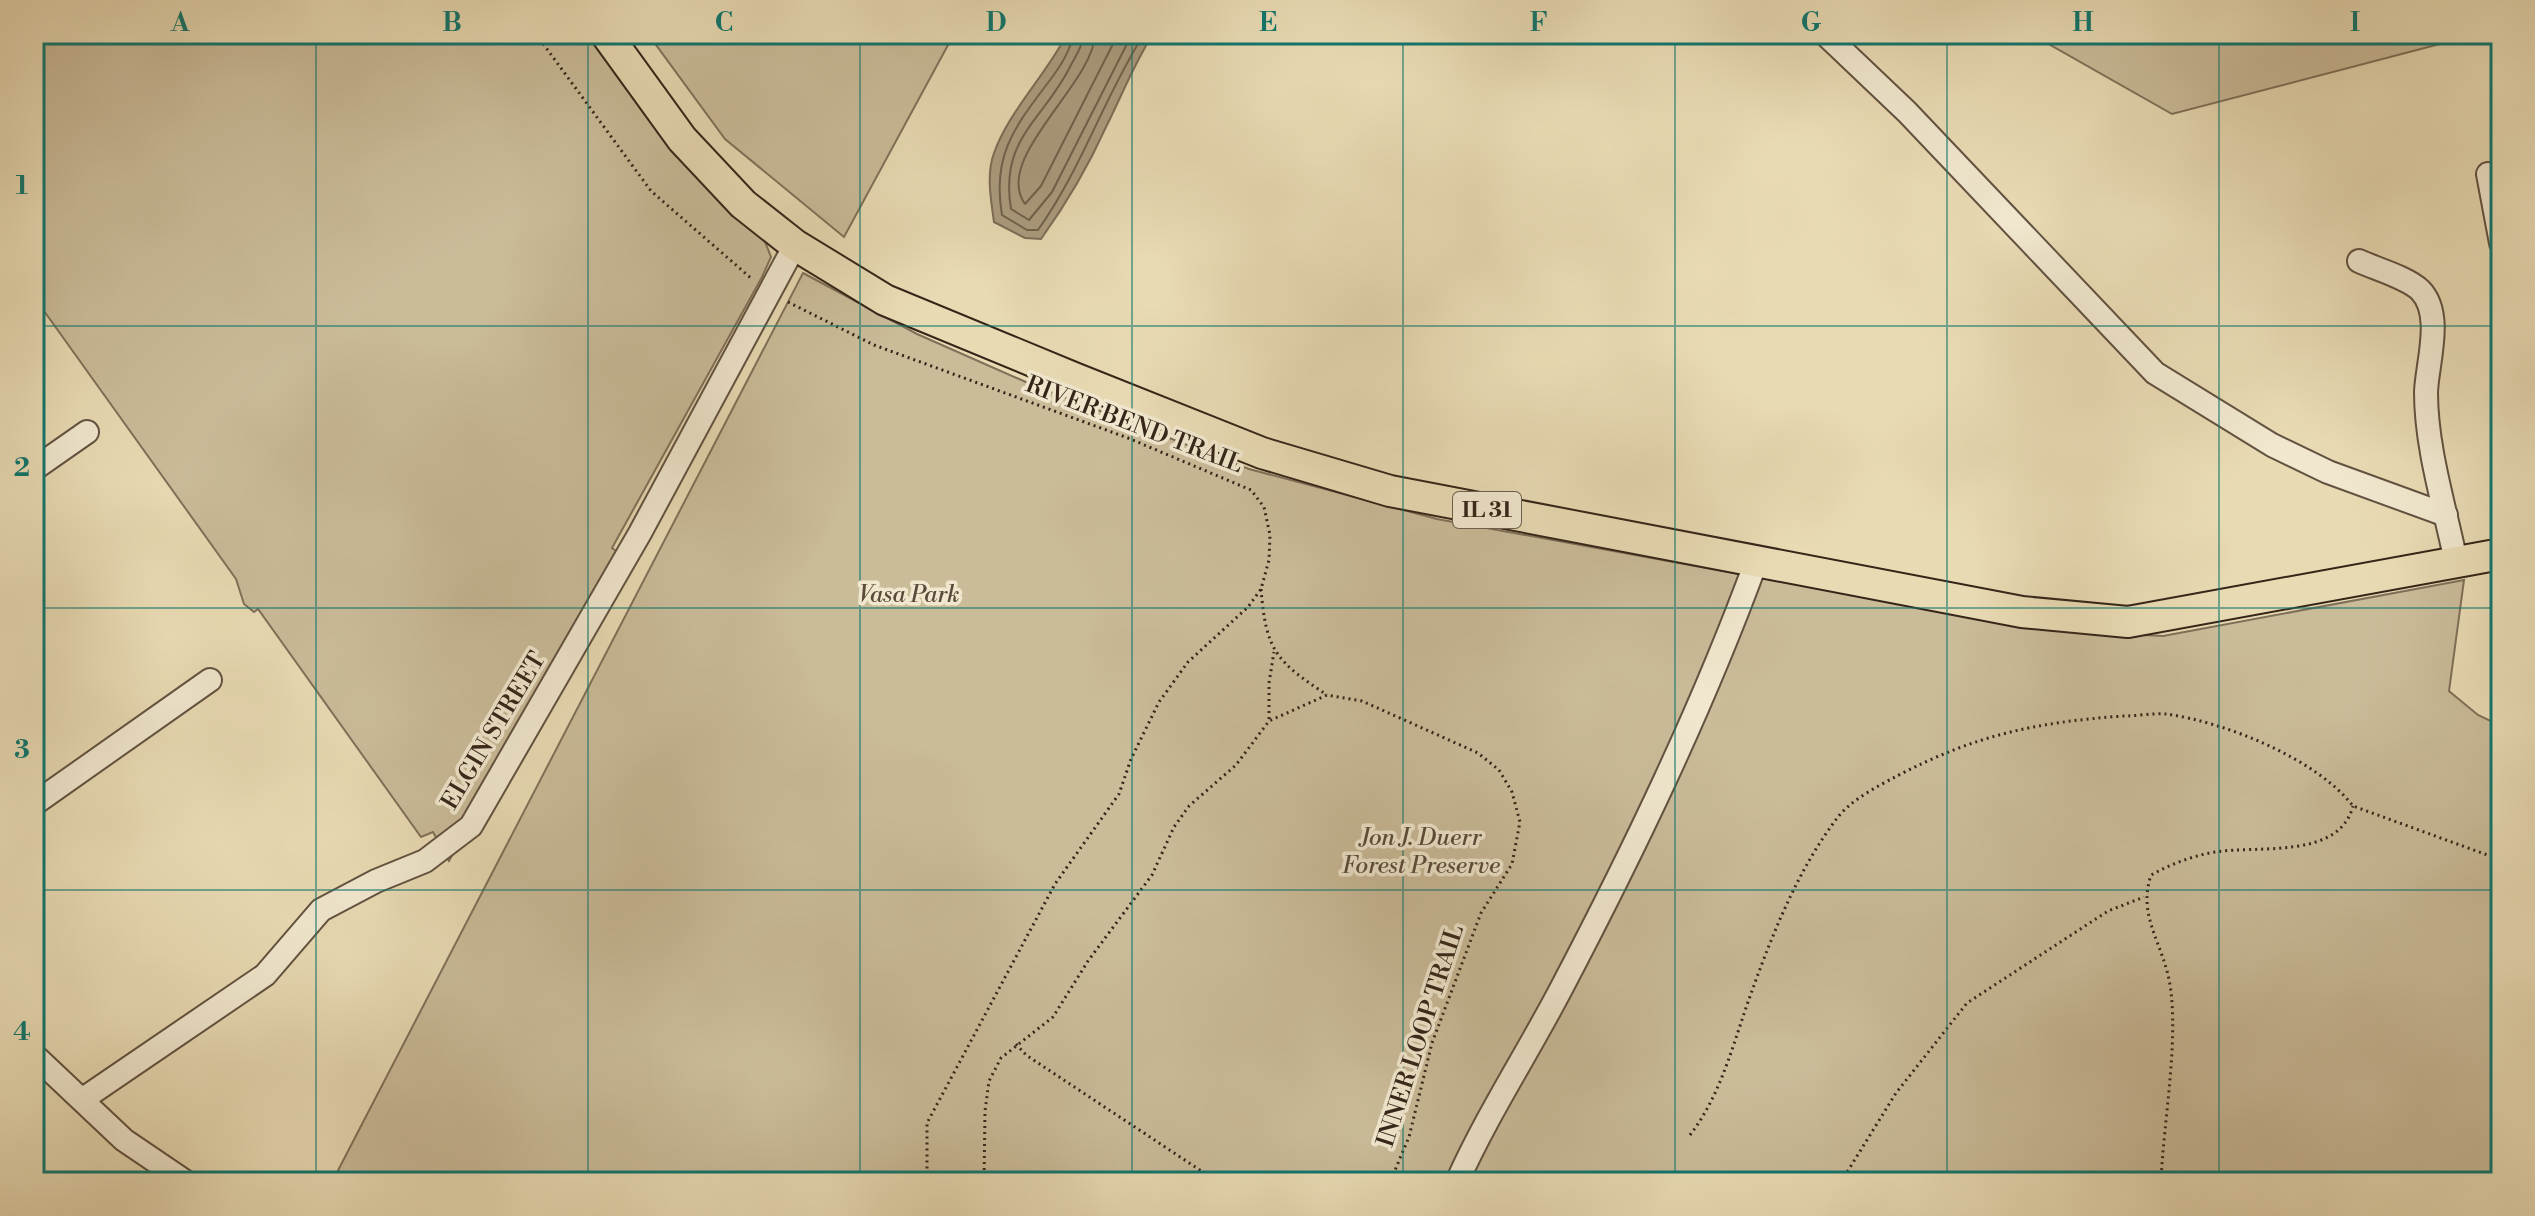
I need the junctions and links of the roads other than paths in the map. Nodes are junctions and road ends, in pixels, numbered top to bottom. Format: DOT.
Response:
graph roads {
  1 [pos="606,34"];
  2 [pos="1825,34"];
  3 [pos="2488,174"];
  4 [pos="2501,243"];
  5 [pos="795,245"];
  6 [pos="2359,261"];
  7 [pos="87,432"];
  8 [pos="34,469"];
  9 [pos="2446,515"];
  10 [pos="2501,554"];
  11 [pos="1756,562"];
  12 [pos="2456,562"];
  13 [pos="210,680"];
  14 [pos="34,804"];
  15 [pos="34,1055"];
  16 [pos="83,1099"];
  17 [pos="186,1182"];
  18 [pos="1457,1182"];
  1 -- 5 [label="main road, IL 31"];
  2 -- 9 [label="street"];
  3 -- 4 [label="street"];
  5 -- 11 [label="main road, IL 31"];
  5 -- 16 [label="street, ELGIN STREET"];
  6 -- 9 [label="street"];
  7 -- 8 [label="street"];
  9 -- 12 [label="street"];
  10 -- 12 [label="main road, IL 31"];
  11 -- 12 [label="main road, IL 31"];
  11 -- 18 [label="street"];
  13 -- 14 [label="street"];
  15 -- 16 [label="street"];
  16 -- 17 [label="street"];
}
